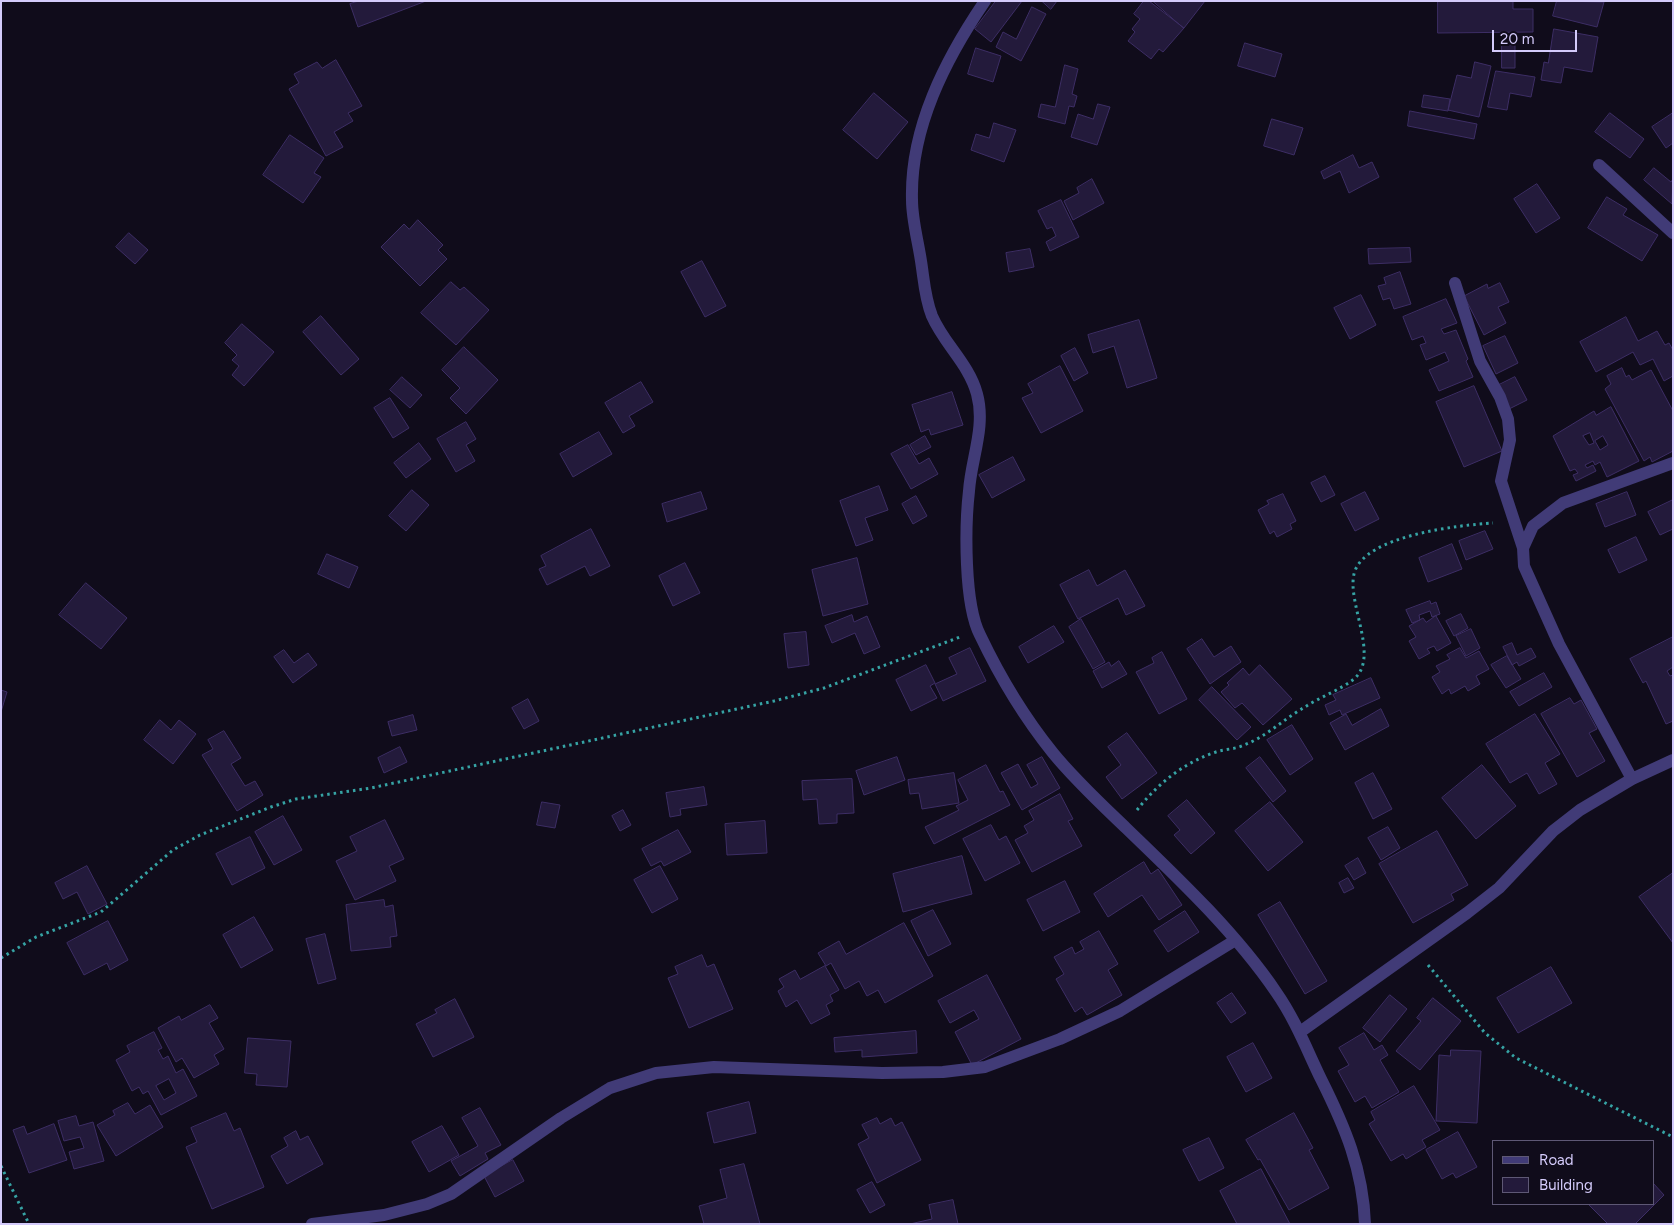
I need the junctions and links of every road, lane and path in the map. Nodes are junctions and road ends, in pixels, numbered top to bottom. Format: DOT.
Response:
graph roads {
  1 [pos="985,1"];
  2 [pos="1599,165"];
  3 [pos="1673,233"];
  4 [pos="1455,283"];
  5 [pos="1673,464"];
  6 [pos="1514,523"];
  7 [pos="1523,548"];
  8 [pos="977,630"];
  9 [pos="1673,760"];
  10 [pos="1632,779"];
  11 [pos="1125,826"];
  12 [pos="1234,941"];
  13 [pos="1415,949"];
  14 [pos="1,958"];
  15 [pos="1300,1032"];
  16 [pos="1673,1137"];
  17 [pos="1,1166"];
  18 [pos="29,1224"];
  19 [pos="312,1224"];
  20 [pos="1365,1224"];
  1 -- 8 [label="street"];
  2 -- 3 [label="street"];
  4 -- 6 [label="street"];
  5 -- 7 [label="street"];
  6 -- 7 [label="street"];
  6 -- 11 [label="path"];
  7 -- 10 [label="street"];
  8 -- 11 [label="street"];
  8 -- 14 [label="path"];
  9 -- 10 [label="street"];
  10 -- 13 [label="street"];
  11 -- 12 [label="street"];
  12 -- 15 [label="street"];
  12 -- 19 [label="street"];
  13 -- 15 [label="street"];
  13 -- 16 [label="path"];
  15 -- 20 [label="street"];
  17 -- 18 [label="path"];
}
